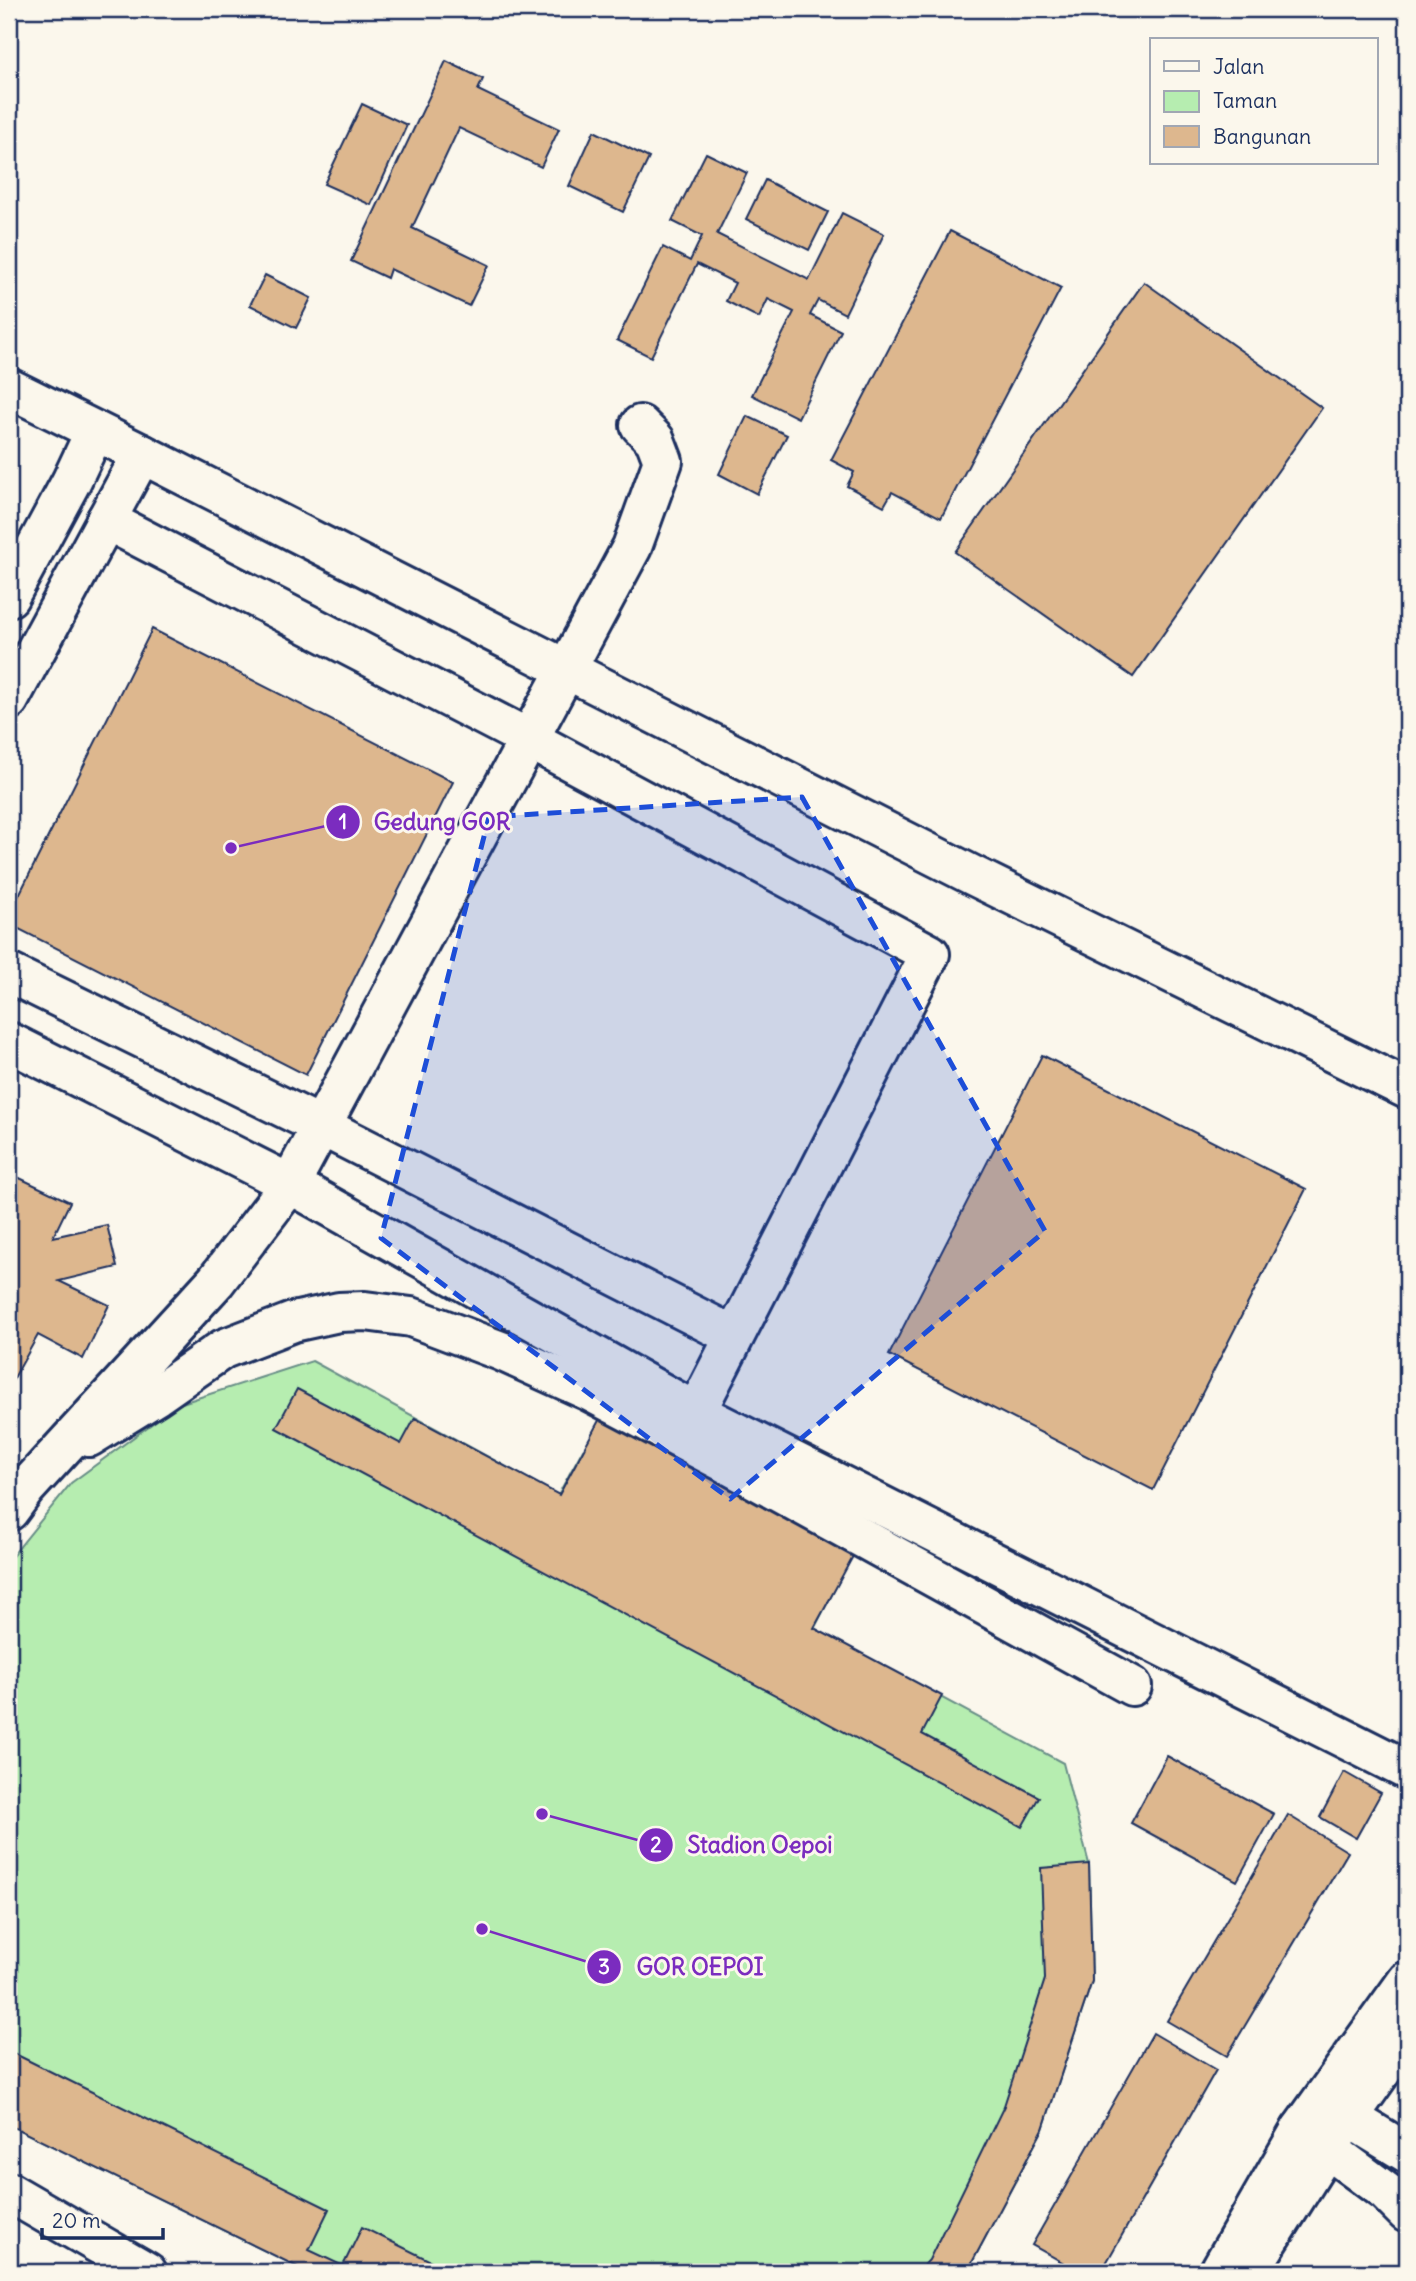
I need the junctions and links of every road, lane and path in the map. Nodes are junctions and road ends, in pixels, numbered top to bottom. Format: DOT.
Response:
graph roads {
  1 [pos="9,388"];
  2 [pos="640,425"];
  3 [pos="95,431"];
  4 [pos="142,454"];
  5 [pos="106,520"];
  6 [pos="9,597"];
  7 [pos="568,670"];
  8 [pos="9,700"];
  9 [pos="529,739"];
  10 [pos="9,973"];
  11 [pos="9,1042"];
  12 [pos="1407,1089"];
  13 [pos="321,1126"];
  14 [pos="290,1184"];
  15 [pos="734,1336"];
  16 [pos="695,1412"];
  17 [pos="66,1443"];
  18 [pos="9,1511"];
  19 [pos="1001,1565"];
  20 [pos="979,1603"];
  21 [pos="1132,1686"];
  22 [pos="1407,1770"];
  23 [pos="1407,1981"];
  24 [pos="1407,2035"];
  25 [pos="1336,2108"];
  26 [pos="1314,2138"];
  27 [pos="1407,2153"];
  28 [pos="9,2192"];
  29 [pos="1407,2213"];
  30 [pos="147,2272"];
  31 [pos="1219,2272"];
  32 [pos="1249,2272"];
  1 -- 3 [label="street"];
  2 -- 7 [label="street"];
  3 -- 4 [label="street"];
  3 -- 6 [label="street"];
  4 -- 5 [label="street"];
  4 -- 7 [label="street"];
  5 -- 8 [label="street"];
  5 -- 9 [label="street"];
  7 -- 9 [label="street"];
  7 -- 12 [label="street"];
  9 -- 13 [label="street"];
  9 -- 15 [label="street"];
  10 -- 13 [label="street"];
  11 -- 14 [label="street"];
  13 -- 14 [label="street"];
  13 -- 15 [label="street"];
  14 -- 16 [label="street"];
  14 -- 17 [label="street"];
  15 -- 16 [label="street"];
  16 -- 19 [label="street"];
  17 -- 18 [label="street"];
  17 -- 20 [label="street"];
  19 -- 20 [label="street"];
  19 -- 22 [label="street"];
  20 -- 21 [label="street"];
  23 -- 25 [label="street"];
  24 -- 25 [label="street"];
  25 -- 26 [label="street"];
  25 -- 27 [label="street"];
  26 -- 29 [label="street"];
  26 -- 31 [label="street"];
  26 -- 32 [label="street"];
  28 -- 30 [label="street"];
}
